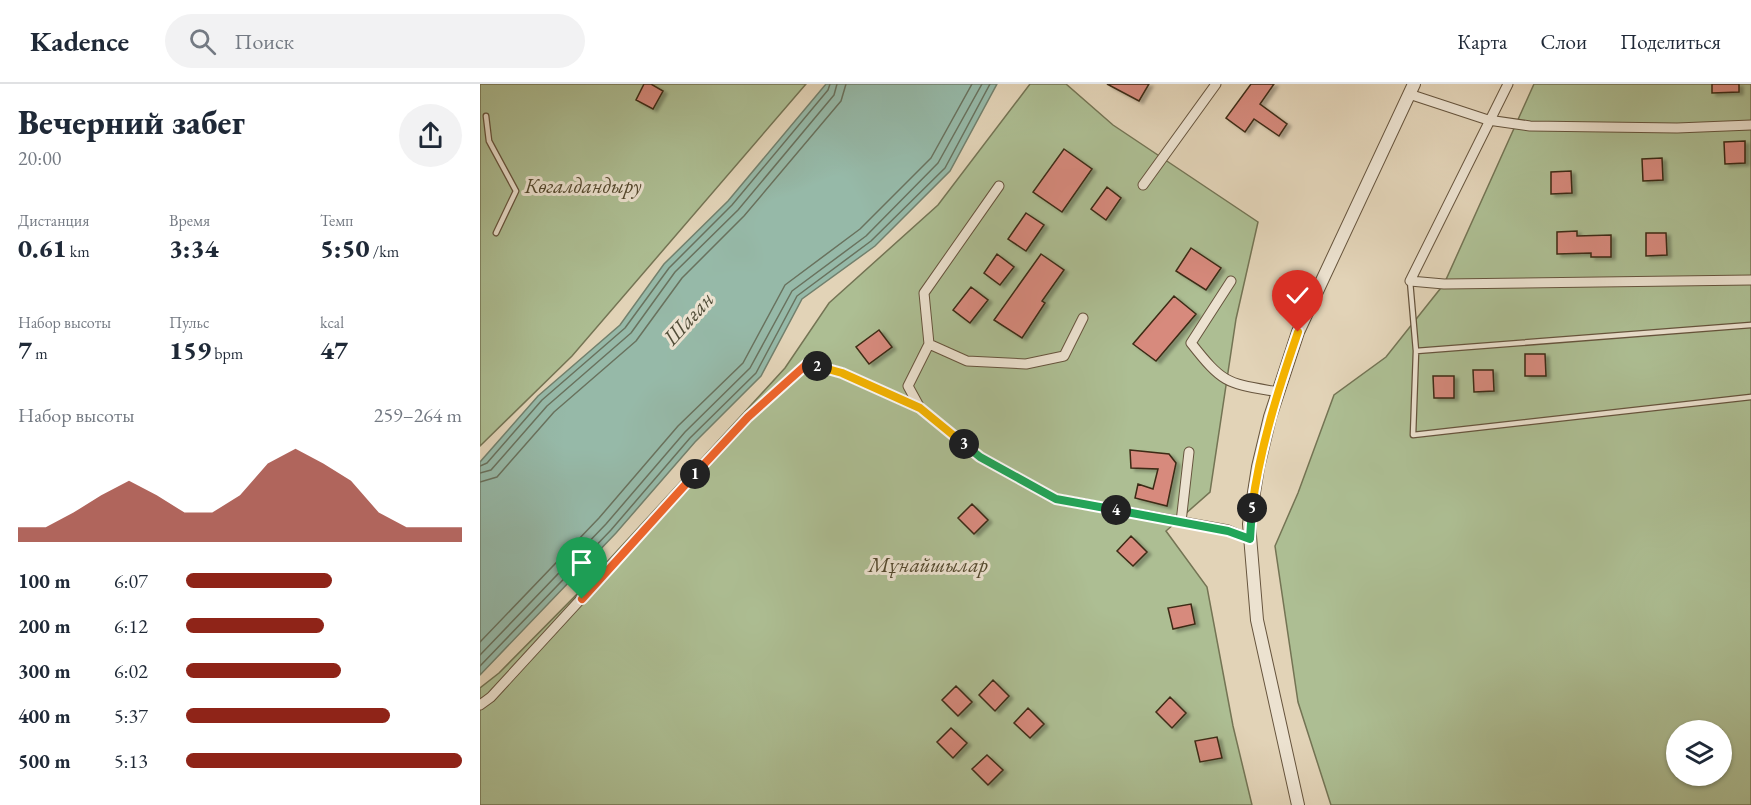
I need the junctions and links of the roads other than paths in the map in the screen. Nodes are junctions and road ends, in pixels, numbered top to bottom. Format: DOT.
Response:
graph roads {
  1 [pos="1216,84"];
  2 [pos="1508,84"];
  3 [pos="1412,89"];
  4 [pos="486,116"];
  5 [pos="1488,120"];
  6 [pos="1751,125"];
  7 [pos="1143,185"];
  8 [pos="999,186"];
  9 [pos="496,233"];
  10 [pos="1751,280"];
  11 [pos="1230,281"];
  12 [pos="1410,281"];
  13 [pos="1083,318"];
  14 [pos="1751,326"];
  15 [pos="929,344"];
  16 [pos="1416,351"];
  17 [pos="1278,392"];
  18 [pos="1751,397"];
  19 [pos="920,408"];
  20 [pos="1189,452"];
  21 [pos="1181,522"];
  22 [pos="1250,539"];
  23 [pos="480,705"];
  24 [pos="1298,805"];
  1 -- 7 [label="street"];
  2 -- 5 [label="street"];
  3 -- 5 [label="street"];
  3 -- 17 [label="street"];
  4 -- 9 [label="lane"];
  5 -- 6 [label="street"];
  5 -- 12 [label="street"];
  8 -- 15 [label="street"];
  10 -- 12 [label="street"];
  11 -- 17 [label="street"];
  12 -- 16 [label="lane"];
  13 -- 15 [label="street"];
  14 -- 16 [label="lane"];
  15 -- 19 [label="street"];
  16 -- 18 [label="lane"];
  17 -- 22 [label="street"];
  19 -- 21 [label="street"];
  19 -- 23 [label="street"];
  20 -- 21 [label="street"];
  21 -- 22 [label="street"];
  22 -- 24 [label="street"];
}
